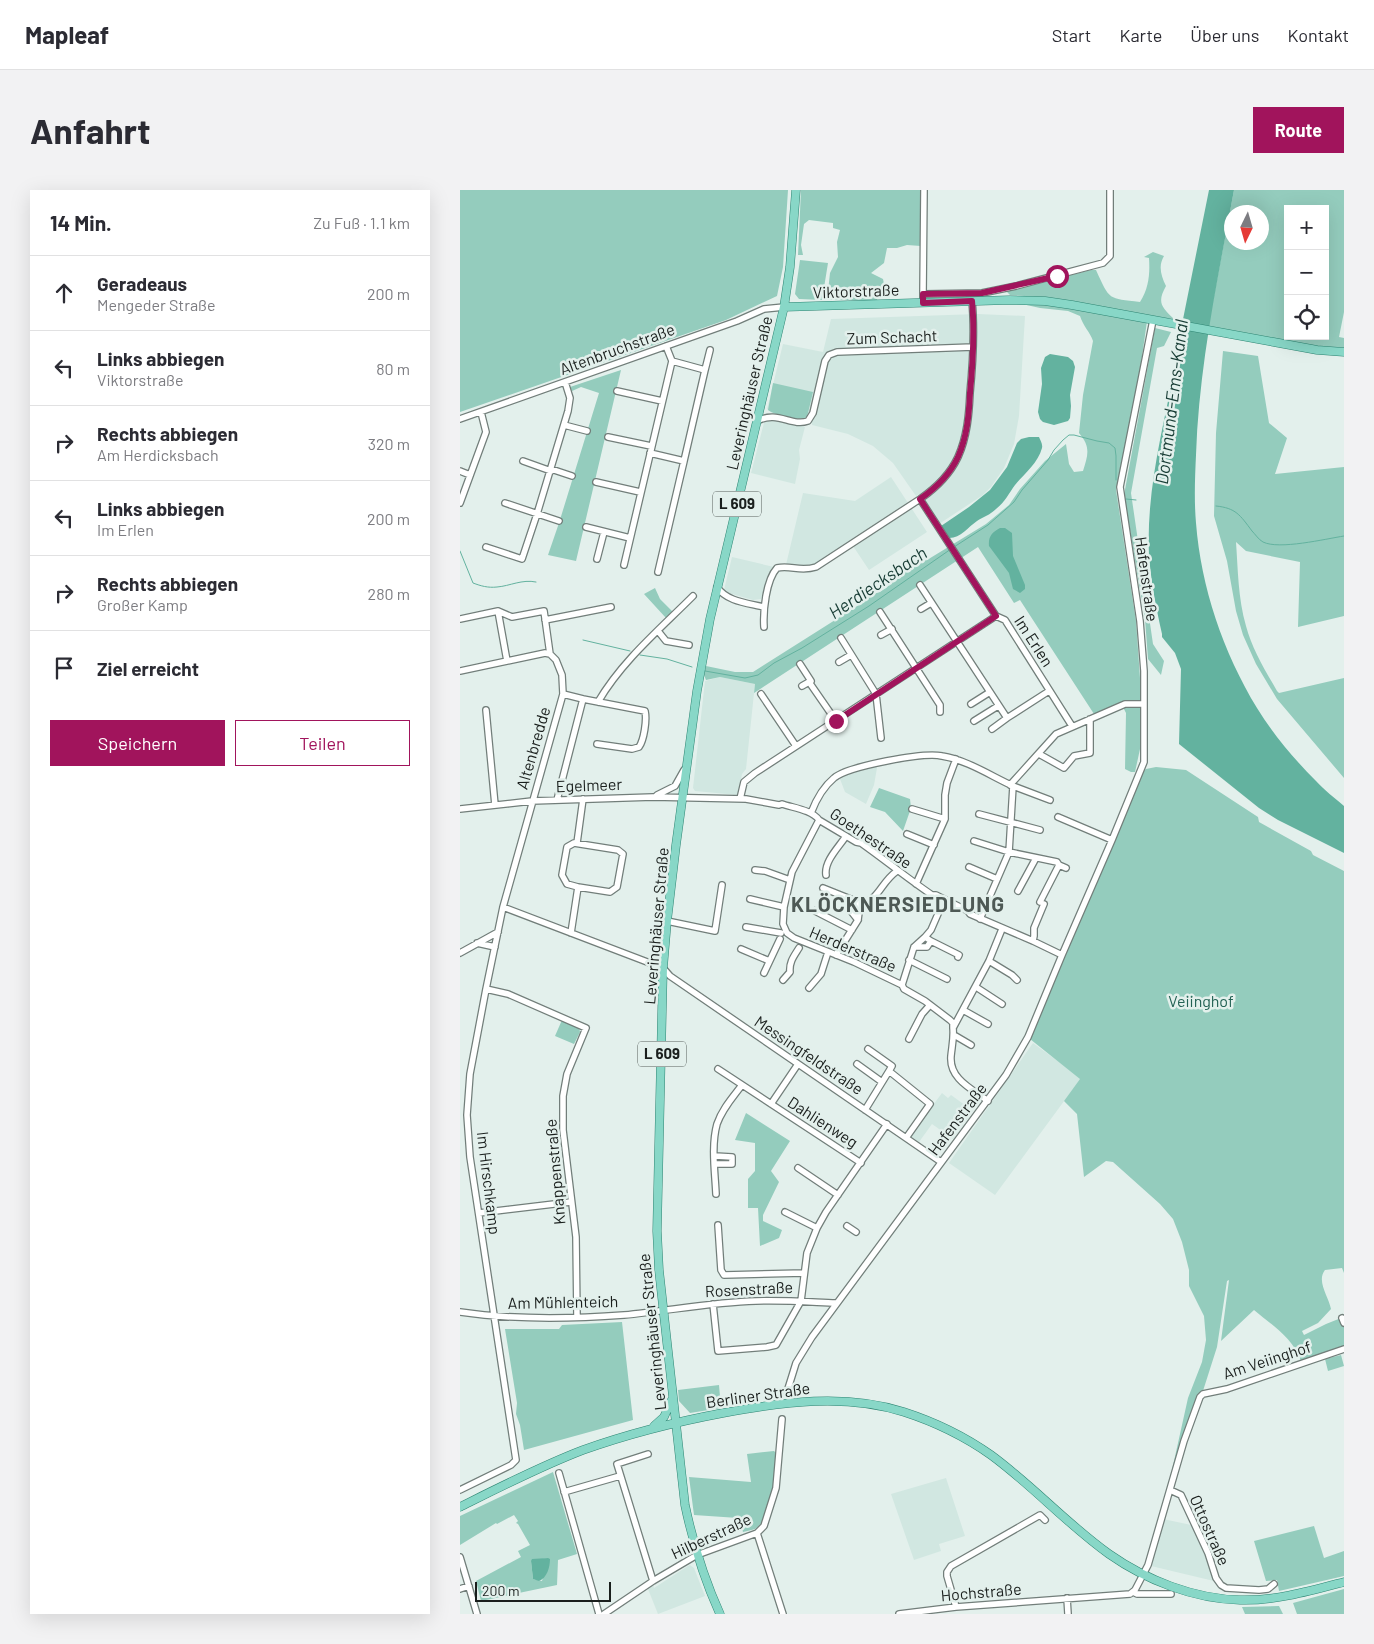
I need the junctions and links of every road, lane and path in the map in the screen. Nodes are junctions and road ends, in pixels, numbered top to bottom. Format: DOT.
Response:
graph roads {
  1 [pos="796,190"];
  2 [pos="924,190"];
  3 [pos="1110,190"];
  4 [pos="923,299"];
  5 [pos="972,301"];
  6 [pos="784,307"];
  7 [pos="1153,320"];
  8 [pos="666,346"];
  9 [pos="973,347"];
  10 [pos="710,350"];
  11 [pos="1344,352"];
  12 [pos="672,361"];
  13 [pos="706,370"];
  14 [pos="565,382"];
  15 [pos="618,391"];
  16 [pos="662,401"];
  17 [pos="761,405"];
  18 [pos="481,412"];
  19 [pos="773,416"];
  20 [pos="460,419"];
  21 [pos="757,421"];
  22 [pos="564,424"];
  23 [pos="587,431"];
  24 [pos="608,436"];
  25 [pos="650,450"];
  26 [pos="523,461"];
  27 [pos="684,461"];
  28 [pos="551,470"];
  29 [pos="460,471"];
  30 [pos="470,475"];
  31 [pos="572,476"];
  32 [pos="596,482"];
  33 [pos="640,492"];
  34 [pos="920,499"];
  35 [pos="505,502"];
  36 [pos="460,503"];
  37 [pos="537,514"];
  38 [pos="559,521"];
  39 [pos="586,528"];
  40 [pos="604,532"];
  41 [pos="630,538"];
  42 [pos="486,547"];
  43 [pos="598,559"];
  44 [pos="624,565"];
  45 [pos="658,572"];
  46 [pos="920,585"];
  47 [pos="717,587"];
  48 [pos="693,596"];
  49 [pos="730,598"];
  50 [pos="931,603"];
  51 [pos="611,607"];
  52 [pos="764,607"];
  53 [pos="712,609"];
  54 [pos="921,609"];
  55 [pos="498,611"];
  56 [pos="880,612"];
  57 [pos="996,616"];
  58 [pos="460,619"];
  59 [pos="545,620"];
  60 [pos="764,627"];
  61 [pos="892,629"];
  62 [pos="658,631"];
  63 [pos="880,635"];
  64 [pos="840,638"];
  65 [pos="957,642"];
  66 [pos="689,645"];
  67 [pos="550,654"];
  68 [pos="851,655"];
  69 [pos="507,661"];
  70 [pos="839,662"];
  71 [pos="800,664"];
  72 [pos="916,668"];
  73 [pos="460,671"];
  74 [pos="809,682"];
  75 [pos="802,686"];
  76 [pos="1050,691"];
  77 [pos="990,692"];
  78 [pos="563,694"];
  79 [pos="760,694"];
  80 [pos="876,694"];
  81 [pos="584,699"];
  82 [pos="598,702"];
  83 [pos="972,704"];
  84 [pos="1144,704"];
  85 [pos="998,706"];
  86 [pos="486,710"];
  87 [pos="940,712"];
  88 [pos="1007,718"];
  89 [pos="1090,719"];
  90 [pos="836,721"];
  91 [pos="974,721"];
  92 [pos="1072,726"];
  93 [pos="992,728"];
  94 [pos="881,738"];
  95 [pos="597,744"];
  96 [pos="796,746"];
  97 [pos="1039,754"];
  98 [pos="956,759"];
  99 [pos="687,765"];
  100 [pos="1012,786"];
  101 [pos="653,797"];
  102 [pos="683,797"];
  103 [pos="583,799"];
  104 [pos="740,799"];
  105 [pos="557,800"];
  106 [pos="1050,800"];
  107 [pos="532,801"];
  108 [pos="495,805"];
  109 [pos="460,809"];
  110 [pos="912,809"];
  111 [pos="811,813"];
  112 [pos="979,814"];
  113 [pos="1058,817"];
  114 [pos="945,819"];
  115 [pos="819,820"];
  116 [pos="1011,823"];
  117 [pos="1040,830"];
  118 [pos="907,834"];
  119 [pos="846,836"];
  120 [pos="1112,840"];
  121 [pos="974,841"];
  122 [pos="577,843"];
  123 [pos="934,845"];
  124 [pos="1009,852"];
  125 [pos="1036,858"];
  126 [pos="1059,865"];
  127 [pos="969,867"];
  128 [pos="1066,868"];
  129 [pos="755,870"];
  130 [pos="897,871"];
  131 [pos="826,875"];
  132 [pos="998,879"];
  133 [pos="790,880"];
  134 [pos="916,884"];
  135 [pos="722,885"];
  136 [pos="578,888"];
  137 [pos="823,888"];
  138 [pos="1018,891"];
  139 [pos="750,899"];
  140 [pos="853,900"];
  141 [pos="944,900"];
  142 [pos="860,906"];
  143 [pos="503,907"];
  144 [pos="784,907"];
  145 [pos="815,911"];
  146 [pos="980,918"];
  147 [pos="858,920"];
  148 [pos="667,921"];
  149 [pos="746,927"];
  150 [pos="1002,929"];
  151 [pos="852,930"];
  152 [pos="498,932"];
  153 [pos="571,934"];
  154 [pos="925,936"];
  155 [pos="1032,940"];
  156 [pos="931,941"];
  157 [pos="477,943"];
  158 [pos="495,947"];
  159 [pos="914,947"];
  160 [pos="798,948"];
  161 [pos="741,949"];
  162 [pos="828,952"];
  163 [pos="460,953"];
  164 [pos="836,955"];
  165 [pos="1062,955"];
  166 [pos="958,957"];
  167 [pos="770,960"];
  168 [pos="910,960"];
  169 [pos="989,961"];
  170 [pos="663,968"];
  171 [pos="764,972"];
  172 [pos="947,978"];
  173 [pos="784,980"];
  174 [pos="1017,980"];
  175 [pos="902,985"];
  176 [pos="976,987"];
  177 [pos="809,988"];
  178 [pos="486,989"];
  179 [pos="1002,1004"];
  180 [pos="930,1005"];
  181 [pos="963,1010"];
  182 [pos="988,1024"];
  183 [pos="953,1028"];
  184 [pos="954,1035"];
  185 [pos="909,1039"];
  186 [pos="971,1045"];
  187 [pos="868,1049"];
  188 [pos="798,1064"];
  189 [pos="857,1064"];
  190 [pos="718,1069"];
  191 [pos="889,1071"];
  192 [pos="882,1082"];
  193 [pos="742,1085"];
  194 [pos="988,1100"];
  195 [pos="771,1104"];
  196 [pos="866,1110"];
  197 [pos="887,1124"];
  198 [pos="906,1138"];
  199 [pos="715,1156"];
  200 [pos="941,1162"];
  201 [pos="861,1163"];
  202 [pos="715,1164"];
  203 [pos="798,1168"];
  204 [pos="716,1194"];
  205 [pos="838,1195"];
  206 [pos="571,1202"];
  207 [pos="785,1212"];
  208 [pos="479,1213"];
  209 [pos="718,1225"];
  210 [pos="848,1226"];
  211 [pos="817,1228"];
  212 [pos="856,1232"];
  213 [pos="804,1272"];
  214 [pos="801,1301"];
  215 [pos="836,1303"];
  216 [pos="713,1304"];
  217 [pos="663,1310"];
  218 [pos="460,1312"];
  219 [pos="494,1317"];
  220 [pos="576,1317"];
  221 [pos="1344,1349"];
  222 [pos="786,1392"];
  223 [pos="672,1395"];
  224 [pos="1200,1397"];
  225 [pos="782,1419"];
  226 [pos="675,1422"];
  227 [pos="648,1430"];
  228 [pos="648,1454"];
  229 [pos="559,1473"];
  230 [pos="620,1476"];
  231 [pos="460,1490"];
  232 [pos="1170,1490"];
  233 [pos="564,1492"];
  234 [pos="460,1507"];
  235 [pos="1045,1520"];
  236 [pos="757,1533"];
  237 [pos="697,1555"];
  238 [pos="460,1557"];
  239 [pos="1143,1575"];
  240 [pos="653,1581"];
  241 [pos="1344,1582"];
  242 [pos="1274,1584"];
  243 [pos="469,1586"];
  244 [pos="460,1589"];
  245 [pos="1133,1592"];
  246 [pos="1171,1594"];
  247 [pos="1067,1598"];
  248 [pos="956,1607"];
  249 [pos="477,1614"];
  250 [pos="599,1614"];
  251 [pos="604,1614"];
  252 [pos="720,1614"];
  253 [pos="783,1614"];
  254 [pos="899,1614"];
  255 [pos="1068,1614"];
  1 -- 6 [label="main road, L 609"];
  2 -- 4 [label="street"];
  3 -- 4 [label="street"];
  4 -- 5 [label="main road, Viktorstraße"];
  4 -- 6 [label="main road, Viktorstraße"];
  5 -- 7 [label="main road, Viktorstraße"];
  5 -- 9 [label="street"];
  6 -- 8 [label="street, Altenbruchstraße"];
  6 -- 17 [label="main road, Leveringhäuser Straße / L 609"];
  7 -- 11 [label="main road, Viktorstraße"];
  7 -- 84 [label="street, Hafenstraße"];
  8 -- 12 [label="street"];
  8 -- 14 [label="street, Altenbruchstraße"];
  9 -- 19 [label="street, Zum Schacht"];
  9 -- 34 [label="street"];
  10 -- 13 [label="street"];
  12 -- 13 [label="street"];
  12 -- 16 [label="street"];
  13 -- 27 [label="street"];
  14 -- 18 [label="street, Altenbruchstraße"];
  14 -- 22 [label="street"];
  15 -- 16 [label="street"];
  16 -- 25 [label="street"];
  17 -- 19 [label="street, Zum Schacht"];
  17 -- 21 [label="main road, Leveringhäuser Straße / L 609"];
  18 -- 20 [label="street, Altenbruchstraße"];
  18 -- 30 [label="street"];
  19 -- 21 [label="street"];
  21 -- 47 [label="main road, Leveringhäuser Straße / L 609"];
  22 -- 23 [label="street"];
  22 -- 28 [label="street"];
  24 -- 25 [label="street"];
  25 -- 27 [label="street"];
  25 -- 33 [label="street"];
  26 -- 28 [label="street"];
  27 -- 45 [label="street"];
  28 -- 31 [label="street"];
  28 -- 37 [label="street"];
  29 -- 30 [label="street"];
  30 -- 36 [label="street"];
  32 -- 33 [label="street"];
  33 -- 41 [label="street"];
  34 -- 52 [label="street"];
  34 -- 57 [label="street, Im Erlen"];
  35 -- 37 [label="street"];
  37 -- 38 [label="street"];
  37 -- 42 [label="street"];
  39 -- 40 [label="street"];
  40 -- 41 [label="street"];
  40 -- 43 [label="street"];
  41 -- 44 [label="street"];
  46 -- 50 [label="street"];
  47 -- 49 [label="street"];
  47 -- 53 [label="main road, Leveringhäuser Straße / L 609"];
  48 -- 62 [label="street"];
  49 -- 52 [label="street"];
  49 -- 53 [label="street"];
  50 -- 54 [label="street"];
  50 -- 65 [label="street"];
  51 -- 59 [label="street"];
  52 -- 60 [label="street"];
  53 -- 99 [label="main road, Leveringhäuser Straße / L 609"];
  55 -- 58 [label="street"];
  55 -- 59 [label="street"];
  55 -- 69 [label="street"];
  56 -- 61 [label="street"];
  57 -- 65 [label="street"];
  57 -- 76 [label="street, Im Erlen"];
  59 -- 67 [label="street"];
  61 -- 63 [label="street"];
  61 -- 72 [label="street"];
  62 -- 66 [label="street"];
  62 -- 82 [label="street"];
  64 -- 68 [label="street"];
  65 -- 72 [label="street"];
  65 -- 77 [label="street"];
  67 -- 69 [label="street"];
  67 -- 78 [label="street"];
  68 -- 70 [label="street"];
  68 -- 80 [label="street"];
  69 -- 73 [label="street"];
  71 -- 74 [label="street"];
  72 -- 80 [label="street"];
  72 -- 87 [label="street"];
  74 -- 75 [label="street"];
  74 -- 90 [label="street"];
  76 -- 88 [label="street"];
  76 -- 92 [label="street, Im Erlen"];
  77 -- 83 [label="street"];
  77 -- 85 [label="street"];
  78 -- 81 [label="street, Altenbredde"];
  78 -- 107 [label="street, Altenbredde"];
  79 -- 96 [label="street"];
  80 -- 90 [label="street"];
  80 -- 94 [label="street"];
  81 -- 82 [label="street, Altenbredde"];
  81 -- 105 [label="street"];
  82 -- 95 [label="street, Altenbredde"];
  84 -- 89 [label="street"];
  84 -- 120 [label="street, Hafenstraße"];
  85 -- 88 [label="street"];
  85 -- 91 [label="street"];
  86 -- 108 [label="street"];
  88 -- 93 [label="street"];
  89 -- 92 [label="street"];
  89 -- 97 [label="street"];
  90 -- 96 [label="street"];
  92 -- 97 [label="street"];
  96 -- 104 [label="street"];
  97 -- 100 [label="street"];
  98 -- 100 [label="street"];
  98 -- 111 [label="street"];
  98 -- 114 [label="street"];
  99 -- 101 [label="street, Egelmeer"];
  99 -- 102 [label="main road, Leveringhäuser Straße / L 609"];
  100 -- 106 [label="street"];
  100 -- 116 [label="street"];
  101 -- 102 [label="street, Egelmeer"];
  101 -- 103 [label="street, Egelmeer"];
  102 -- 104 [label="street, Goethestraße"];
  102 -- 148 [label="main road, Leveringhäuser Straße / L 609"];
  103 -- 105 [label="street, Egelmeer"];
  103 -- 122 [label="street"];
  104 -- 111 [label="street, Goethestraße"];
  105 -- 107 [label="street, Egelmeer"];
  107 -- 108 [label="street, Egelmeer"];
  107 -- 143 [label="street, Altenbredde"];
  108 -- 109 [label="street, Egelmeer"];
  110 -- 114 [label="street"];
  111 -- 115 [label="street, Goethestraße"];
  112 -- 116 [label="street"];
  113 -- 120 [label="street"];
  114 -- 123 [label="street"];
  115 -- 119 [label="street, Goethestraße"];
  115 -- 133 [label="street, Herderstraße"];
  116 -- 117 [label="street"];
  116 -- 124 [label="street"];
  118 -- 123 [label="street"];
  119 -- 130 [label="street, Goethestraße"];
  119 -- 131 [label="street"];
  120 -- 165 [label="street, Hafenstraße"];
  121 -- 124 [label="street"];
  122 -- 136 [label="street"];
  122 -- 136 [label="street"];
  123 -- 134 [label="street"];
  124 -- 125 [label="street"];
  124 -- 132 [label="street"];
  125 -- 126 [label="street"];
  125 -- 138 [label="street"];
  126 -- 128 [label="street"];
  126 -- 155 [label="street"];
  127 -- 132 [label="street"];
  129 -- 133 [label="street"];
  130 -- 134 [label="street, Goethestraße"];
  130 -- 142 [label="street"];
  132 -- 146 [label="street"];
  133 -- 144 [label="street, Herderstraße"];
  134 -- 141 [label="street, Goethestraße"];
  135 -- 148 [label="street"];
  136 -- 153 [label="street"];
  137 -- 140 [label="street"];
  139 -- 144 [label="street"];
  140 -- 142 [label="street"];
  140 -- 147 [label="street"];
  141 -- 146 [label="street, Goethestraße"];
  141 -- 154 [label="street"];
  142 -- 147 [label="street"];
  143 -- 152 [label="street, Im Hirschkamp"];
  143 -- 153 [label="street"];
  144 -- 162 [label="street, Herderstraße"];
  145 -- 151 [label="street"];
  146 -- 150 [label="street, Goethestraße"];
  147 -- 151 [label="street"];
  148 -- 170 [label="main road, Leveringhäuser Straße / L 609"];
  149 -- 167 [label="street"];
  150 -- 155 [label="street, Goethestraße"];
  150 -- 169 [label="street"];
  151 -- 164 [label="street"];
  152 -- 157 [label="street"];
  152 -- 158 [label="street, Im Hirschkamp"];
  153 -- 170 [label="street"];
  154 -- 156 [label="street"];
  154 -- 159 [label="street"];
  155 -- 165 [label="street, Goethestraße"];
  156 -- 159 [label="street"];
  156 -- 166 [label="street"];
  157 -- 158 [label="street"];
  157 -- 163 [label="street"];
  158 -- 178 [label="street, Im Hirschkamp"];
  159 -- 168 [label="street"];
  160 -- 173 [label="street"];
  161 -- 167 [label="street"];
  162 -- 164 [label="street, Herderstraße"];
  162 -- 177 [label="street"];
  164 -- 175 [label="street, Herderstraße"];
  165 -- 194 [label="street, Hafenstraße"];
  167 -- 171 [label="street"];
  168 -- 172 [label="street"];
  168 -- 175 [label="street"];
  169 -- 174 [label="street"];
  169 -- 176 [label="street"];
  170 -- 188 [label="street, Messingfeldstraße"];
  170 -- 217 [label="main road, Leveringhäuser Straße / L 609"];
  175 -- 180 [label="street, Herderstraße"];
  176 -- 179 [label="street"];
  176 -- 181 [label="street"];
  178 -- 206 [label="street, Knappenstraße"];
  178 -- 208 [label="street, Im Hirschkamp"];
  180 -- 183 [label="street, Herderstraße"];
  180 -- 185 [label="street"];
  181 -- 182 [label="street"];
  181 -- 183 [label="street"];
  183 -- 184 [label="street"];
  184 -- 186 [label="street"];
  184 -- 194 [label="street"];
  187 -- 191 [label="street"];
  188 -- 195 [label="street, Dahlienweg"];
  188 -- 196 [label="street, Messingfeldstraße"];
  189 -- 192 [label="street"];
  190 -- 193 [label="street, Dahlienweg"];
  191 -- 192 [label="street"];
  191 -- 198 [label="street"];
  192 -- 196 [label="street"];
  193 -- 195 [label="street, Dahlienweg"];
  193 -- 199 [label="street"];
  194 -- 200 [label="street, Hafenstraße"];
  195 -- 201 [label="street, Dahlienweg"];
  196 -- 197 [label="street, Messingfeldstraße"];
  197 -- 198 [label="street, Messingfeldstraße"];
  197 -- 201 [label="street"];
  198 -- 200 [label="street, Messingfeldstraße"];
  199 -- 202 [label="street"];
  199 -- 202 [label="street"];
  200 -- 215 [label="street, Hafenstraße"];
  201 -- 205 [label="street"];
  202 -- 204 [label="street"];
  203 -- 205 [label="street"];
  205 -- 211 [label="street"];
  206 -- 208 [label="street"];
  206 -- 220 [label="street, Knappenstraße"];
  207 -- 211 [label="street"];
  208 -- 219 [label="street, Im Hirschkamp"];
  209 -- 213 [label="street"];
  210 -- 212 [label="street"];
  211 -- 213 [label="street"];
  213 -- 214 [label="street"];
  214 -- 215 [label="street, Rosenstraße"];
  214 -- 216 [label="street, Rosenstraße"];
  214 -- 216 [label="street"];
  215 -- 222 [label="street, Hafenstraße"];
  216 -- 217 [label="street, Rosenstraße"];
  217 -- 220 [label="street, Am Mühlenteich"];
  217 -- 223 [label="main road, Leveringhäuser Straße / L 609"];
  218 -- 219 [label="street, Am Mühlenteich"];
  219 -- 220 [label="street, Am Mühlenteich"];
  219 -- 231 [label="street, Im Hirschkamp"];
  221 -- 224 [label="street, Am Veiinghof"];
  223 -- 226 [label="main road, Leveringhäuser Straße / L 609"];
  223 -- 227 [label="main road"];
  224 -- 232 [label="street, Ottostraße"];
  225 -- 236 [label="street, Hilberstraße"];
  226 -- 227 [label="main road, Berliner Straße"];
  226 -- 237 [label="main road, Leveringhäuser Straße / L 609"];
  226 -- 239 [label="main road, Berliner Straße"];
  227 -- 234 [label="main road, Berliner Straße"];
  228 -- 230 [label="street"];
  229 -- 233 [label="street"];
  230 -- 233 [label="street"];
  230 -- 240 [label="street"];
  232 -- 239 [label="street, Ottostraße"];
  232 -- 242 [label="street, Ottostraße"];
  233 -- 250 [label="street"];
  235 -- 248 [label="street"];
  236 -- 237 [label="street, Hilberstraße"];
  236 -- 253 [label="street"];
  237 -- 240 [label="street, Hilberstraße"];
  237 -- 252 [label="main road, L 609"];
  238 -- 243 [label="street"];
  239 -- 241 [label="main road, Berliner Straße"];
  239 -- 245 [label="street, Ottostraße"];
  240 -- 251 [label="street, Hilberstraße"];
  243 -- 244 [label="street"];
  243 -- 249 [label="street"];
  245 -- 246 [label="street, Hochstraße"];
  245 -- 247 [label="street, Hochstraße"];
  247 -- 248 [label="street, Hochstraße"];
  247 -- 255 [label="street"];
  248 -- 254 [label="street, Hochstraße"];
}
